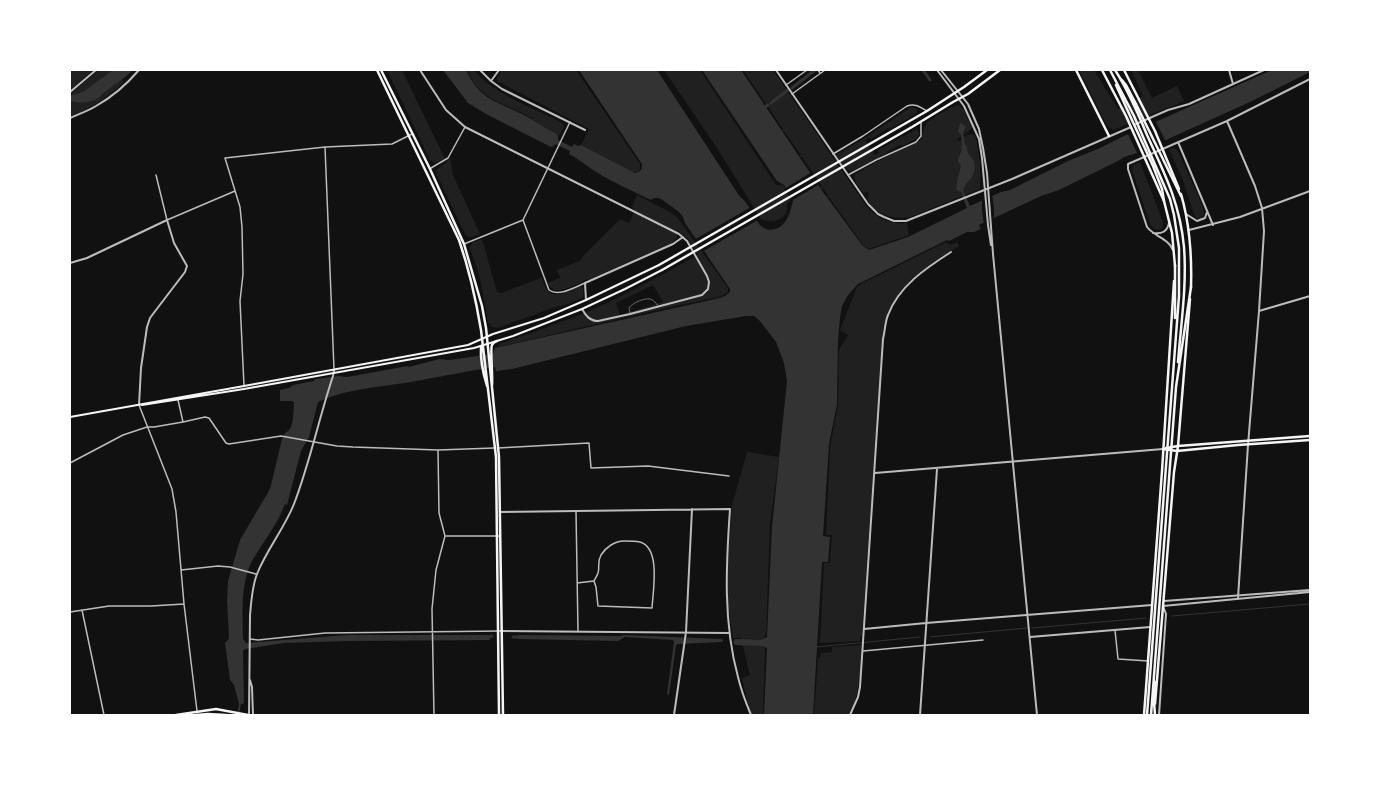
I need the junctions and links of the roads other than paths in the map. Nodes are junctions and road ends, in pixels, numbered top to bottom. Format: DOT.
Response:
graph roads {
  1 [pos="96,70"];
  2 [pos="139,70"];
  3 [pos="377,70"];
  4 [pos="381,70"];
  5 [pos="420,70"];
  6 [pos="480,70"];
  7 [pos="499,70"];
  8 [pos="776,70"];
  9 [pos="807,70"];
  10 [pos="818,70"];
  11 [pos="825,70"];
  12 [pos="937,70"];
  13 [pos="941,70"];
  14 [pos="988,70"];
  15 [pos="1000,70"];
  16 [pos="1076,70"];
  17 [pos="1102,70"];
  18 [pos="1110,70"];
  19 [pos="1115,70"];
  20 [pos="1124,70"];
  21 [pos="1229,70"];
  22 [pos="1264,70"];
  23 [pos="820,73"];
  24 [pos="1117,73"];
  25 [pos="1112,75"];
  26 [pos="1309,79"];
  27 [pos="491,81"];
  28 [pos="1233,84"];
  29 [pos="786,85"];
  30 [pos="70,92"];
  31 [pos="956,92"];
  32 [pos="792,94"];
  33 [pos="962,97"];
  34 [pos="959,98"];
  35 [pos="927,111"];
  36 [pos="70,118"];
  37 [pos="1227,121"];
  38 [pos="570,122"];
  39 [pos="921,122"];
  40 [pos="465,126"];
  41 [pos="585,130"];
  42 [pos="412,134"];
  43 [pos="409,135"];
  44 [pos="1109,136"];
  45 [pos="1178,142"];
  46 [pos="325,147"];
  47 [pos="833,154"];
  48 [pos="548,168"];
  49 [pos="430,169"];
  50 [pos="156,174"];
  51 [pos="848,175"];
  52 [pos="1160,189"];
  53 [pos="235,191"];
  54 [pos="1310,191"];
  55 [pos="1181,196"];
  56 [pos="1262,208"];
  57 [pos="1208,211"];
  58 [pos="1186,214"];
  59 [pos="1170,219"];
  60 [pos="167,220"];
  61 [pos="523,220"];
  62 [pos="1213,225"];
  63 [pos="1190,230"];
  64 [pos="1152,232"];
  65 [pos="683,237"];
  66 [pos="464,244"];
  67 [pos="951,252"];
  68 [pos="1174,253"];
  69 [pos="993,254"];
  70 [pos="70,263"];
  71 [pos="659,265"];
  72 [pos="1175,265"];
  73 [pos="662,270"];
  74 [pos="585,283"];
  75 [pos="1191,287"];
  76 [pos="1310,296"];
  77 [pos="586,300"];
  78 [pos="658,306"];
  79 [pos="582,309"];
  80 [pos="1259,311"];
  81 [pos="630,314"];
  82 [pos="1176,336"];
  83 [pos="486,337"];
  84 [pos="482,340"];
  85 [pos="497,341"];
  86 [pos="487,344"];
  87 [pos="482,346"];
  88 [pos="486,355"];
  89 [pos="488,368"];
  90 [pos="334,371"];
  91 [pos="244,386"];
  92 [pos="1176,386"];
  93 [pos="490,391"];
  94 [pos="178,399"];
  95 [pos="139,406"];
  96 [pos="70,417"];
  97 [pos="183,422"];
  98 [pos="147,427"];
  99 [pos="1310,436"];
  100 [pos="1248,440"];
  101 [pos="1310,440"];
  102 [pos="313,442"];
  103 [pos="1248,445"];
  104 [pos="1178,446"];
  105 [pos="495,448"];
  106 [pos="499,448"];
  107 [pos="1163,449"];
  108 [pos="438,450"];
  109 [pos="1177,451"];
  110 [pos="1013,461"];
  111 [pos="70,463"];
  112 [pos="937,468"];
  113 [pos="875,473"];
  114 [pos="729,476"];
  115 [pos="692,509"];
  116 [pos="576,511"];
  117 [pos="500,512"];
  118 [pos="445,536"];
  119 [pos="499,536"];
  120 [pos="181,570"];
  121 [pos="257,574"];
  122 [pos="594,581"];
  123 [pos="577,583"];
  124 [pos="1310,591"];
  125 [pos="1238,597"];
  126 [pos="1163,601"];
  127 [pos="184,604"];
  128 [pos="1153,605"];
  129 [pos="1163,606"];
  130 [pos="82,610"];
  131 [pos="70,612"];
  132 [pos="1028,615"];
  133 [pos="926,623"];
  134 [pos="1151,627"];
  135 [pos="864,629"];
  136 [pos="1115,630"];
  137 [pos="500,631"];
  138 [pos="578,631"];
  139 [pos="432,632"];
  140 [pos="686,632"];
  141 [pos="729,633"];
  142 [pos="1030,637"];
  143 [pos="250,640"];
  144 [pos="984,640"];
  145 [pos="925,645"];
  146 [pos="863,650"];
  147 [pos="1148,661"];
  148 [pos="250,679"];
  149 [pos="197,711"];
  150 [pos="104,715"];
  151 [pos="176,715"];
  152 [pos="196,715"];
  153 [pos="226,715"];
  154 [pos="249,715"];
  155 [pos="252,715"];
  156 [pos="434,715"];
  157 [pos="499,715"];
  158 [pos="503,715"];
  159 [pos="674,715"];
  160 [pos="751,715"];
  161 [pos="850,715"];
  162 [pos="920,715"];
  163 [pos="1037,715"];
  164 [pos="1145,715"];
  165 [pos="1154,715"];
  166 [pos="1159,715"];
  1 -- 30 [label="street"];
  2 -- 36 [label="street"];
  3 -- 43 [label="main road"];
  4 -- 42 [label="main road"];
  5 -- 40 [label="street"];
  6 -- 27 [label="street"];
  7 -- 27 [label="street"];
  8 -- 29 [label="street"];
  9 -- 29 [label="street"];
  10 -- 23 [label="street"];
  11 -- 23 [label="street"];
  12 -- 31 [label="street"];
  13 -- 31 [label="street"];
  14 -- 31 [label="main road"];
  15 -- 33 [label="main road"];
  16 -- 44 [label="main road"];
  17 -- 52 [label="main road"];
  18 -- 25 [label="main road"];
  19 -- 24 [label="main road"];
  20 -- 55 [label="main road"];
  21 -- 28 [label="street"];
  22 -- 28 [label="street"];
  23 -- 32 [label="street"];
  24 -- 55 [label="main road"];
  24 -- 92 [label="main road"];
  25 -- 52 [label="main road"];
  25 -- 82 [label="main road"];
  26 -- 37 [label="street"];
  27 -- 38 [label="street"];
  28 -- 44 [label="street"];
  29 -- 32 [label="street"];
  31 -- 33 [label="street"];
  31 -- 34 [label="street"];
  31 -- 35 [label="main road"];
  32 -- 47 [label="street"];
  33 -- 34 [label="main road"];
  33 -- 69 [label="street"];
  34 -- 39 [label="main road"];
  34 -- 69 [label="street"];
  35 -- 47 [label="street"];
  35 -- 71 [label="main road"];
  37 -- 45 [label="street"];
  37 -- 56 [label="street"];
  38 -- 41 [label="street"];
  38 -- 48 [label="street"];
  39 -- 51 [label="street"];
  39 -- 73 [label="main road"];
  40 -- 48 [label="street"];
  40 -- 49 [label="street"];
  42 -- 43 [label="street"];
  42 -- 49 [label="main road"];
  43 -- 46 [label="street"];
  43 -- 84 [label="main road"];
  44 -- 51 [label="street"];
  45 -- 57 [label="street"];
  45 -- 64 [label="street"];
  46 -- 53 [label="street"];
  46 -- 90 [label="street"];
  47 -- 51 [label="street"];
  48 -- 61 [label="street"];
  48 -- 65 [label="street"];
  49 -- 66 [label="main road"];
  50 -- 60 [label="street"];
  52 -- 59 [label="main road"];
  53 -- 60 [label="street"];
  53 -- 91 [label="street"];
  54 -- 56 [label="street"];
  55 -- 58 [label="main road"];
  56 -- 62 [label="street"];
  56 -- 80 [label="street"];
  57 -- 58 [label="street"];
  57 -- 62 [label="street"];
  58 -- 63 [label="main road"];
  59 -- 64 [label="street"];
  59 -- 68 [label="main road"];
  60 -- 70 [label="street"];
  60 -- 95 [label="street"];
  61 -- 66 [label="street"];
  61 -- 74 [label="street"];
  62 -- 63 [label="street"];
  63 -- 75 [label="main road"];
  64 -- 68 [label="street"];
  65 -- 74 [label="street"];
  65 -- 78 [label="street"];
  66 -- 83 [label="main road"];
  67 -- 113 [label="street"];
  68 -- 72 [label="main road"];
  69 -- 110 [label="street"];
  71 -- 77 [label="main road"];
  72 -- 82 [label="main road"];
  72 -- 107 [label="main road"];
  73 -- 79 [label="main road"];
  74 -- 77 [label="street"];
  75 -- 92 [label="main road"];
  75 -- 104 [label="main road"];
  76 -- 80 [label="street"];
  77 -- 83 [label="main road"];
  78 -- 81 [label="street"];
  78 -- 81 [label="lane"];
  79 -- 81 [label="street"];
  79 -- 85 [label="main road"];
  80 -- 100 [label="street"];
  82 -- 164 [label="main road"];
  83 -- 84 [label="main road"];
  83 -- 86 [label="main road"];
  84 -- 87 [label="main road"];
  84 -- 90 [label="main road"];
  85 -- 86 [label="main road"];
  85 -- 88 [label="main road"];
  86 -- 87 [label="main road"];
  86 -- 88 [label="main road"];
  87 -- 88 [label="main road"];
  87 -- 90 [label="main road"];
  88 -- 89 [label="main road"];
  88 -- 89 [label="main road"];
  89 -- 93 [label="main road"];
  89 -- 93 [label="main road"];
  90 -- 91 [label="main road"];
  90 -- 94 [label="main road"];
  90 -- 102 [label="street"];
  91 -- 94 [label="main road"];
  92 -- 165 [label="main road"];
  93 -- 105 [label="main road"];
  93 -- 106 [label="main road"];
  94 -- 95 [label="main road"];
  94 -- 97 [label="street"];
  95 -- 96 [label="main road"];
  95 -- 98 [label="street"];
  97 -- 98 [label="street"];
  97 -- 102 [label="street"];
  98 -- 111 [label="street"];
  98 -- 120 [label="street"];
  99 -- 100 [label="main road"];
  100 -- 103 [label="street"];
  100 -- 104 [label="main road"];
  101 -- 103 [label="main road"];
  102 -- 108 [label="street"];
  102 -- 121 [label="street"];
  103 -- 109 [label="main road"];
  103 -- 125 [label="street"];
  104 -- 107 [label="main road"];
  104 -- 109 [label="main road"];
  105 -- 106 [label="street"];
  105 -- 108 [label="street"];
  105 -- 119 [label="main road"];
  106 -- 114 [label="street"];
  106 -- 117 [label="main road"];
  107 -- 109 [label="main road"];
  107 -- 110 [label="street"];
  107 -- 128 [label="main road"];
  108 -- 118 [label="street"];
  109 -- 126 [label="main road"];
  110 -- 112 [label="street"];
  110 -- 132 [label="street"];
  112 -- 113 [label="street"];
  112 -- 133 [label="street"];
  113 -- 135 [label="street"];
  115 -- 116 [label="street"];
  115 -- 140 [label="street"];
  115 -- 141 [label="street"];
  116 -- 117 [label="street"];
  116 -- 123 [label="street"];
  117 -- 119 [label="main road"];
  118 -- 119 [label="street"];
  118 -- 139 [label="street"];
  119 -- 137 [label="main road"];
  120 -- 121 [label="street"];
  120 -- 127 [label="street"];
  121 -- 143 [label="street"];
  122 -- 122 [label="street"];
  122 -- 123 [label="street"];
  123 -- 138 [label="street"];
  124 -- 125 [label="street"];
  125 -- 126 [label="street"];
  125 -- 129 [label="street"];
  126 -- 129 [label="main road"];
  127 -- 130 [label="street"];
  127 -- 149 [label="street"];
  128 -- 132 [label="street"];
  128 -- 134 [label="main road"];
  129 -- 165 [label="main road"];
  129 -- 166 [label="street"];
  130 -- 131 [label="street"];
  130 -- 150 [label="street"];
  132 -- 133 [label="street"];
  132 -- 142 [label="street"];
  133 -- 135 [label="street"];
  133 -- 145 [label="street"];
  134 -- 136 [label="street"];
  134 -- 147 [label="main road"];
  135 -- 146 [label="street"];
  136 -- 142 [label="street"];
  136 -- 147 [label="street"];
  137 -- 138 [label="street"];
  137 -- 139 [label="street"];
  137 -- 157 [label="main road"];
  137 -- 158 [label="main road"];
  138 -- 140 [label="street"];
  139 -- 143 [label="street"];
  139 -- 156 [label="street"];
  140 -- 141 [label="street"];
  140 -- 159 [label="street"];
  141 -- 160 [label="street"];
  142 -- 163 [label="street"];
  143 -- 148 [label="street"];
  144 -- 145 [label="street"];
  145 -- 146 [label="street"];
  145 -- 162 [label="street"];
  146 -- 161 [label="street"];
  147 -- 164 [label="main road"];
  148 -- 154 [label="street"];
  148 -- 155 [label="street"];
  149 -- 151 [label="main road"];
  149 -- 154 [label="main road"];
  152 -- 153 [label="main road"];
}
